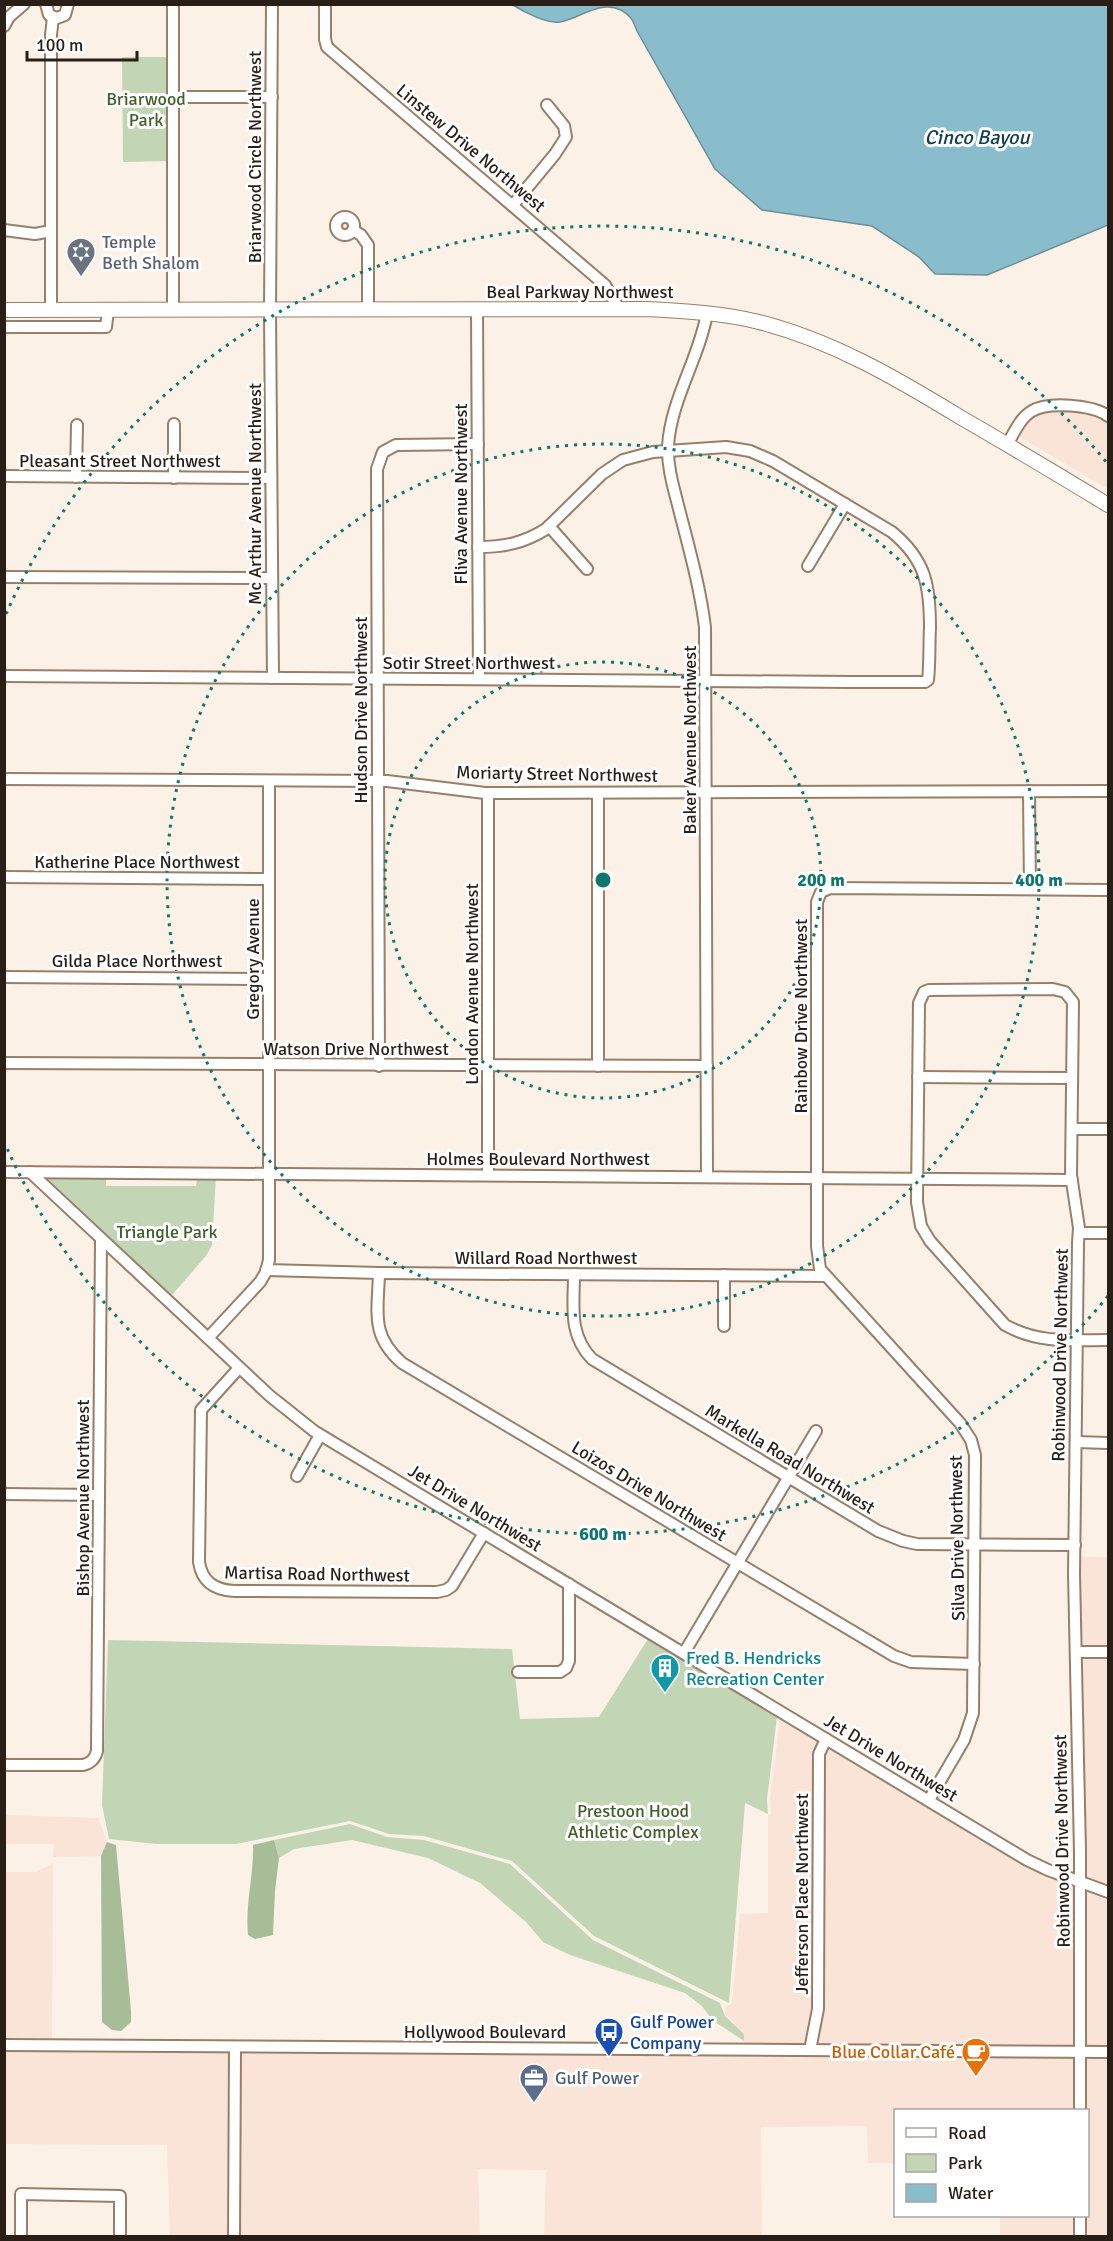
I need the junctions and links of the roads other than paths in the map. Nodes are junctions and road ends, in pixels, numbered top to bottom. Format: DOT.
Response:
graph roads {
  1 [pos="24,4"];
  2 [pos="46,4"];
  3 [pos="68,4"];
  4 [pos="173,4"];
  5 [pos="272,4"];
  6 [pos="325,4"];
  7 [pos="53,17"];
  8 [pos="4,26"];
  9 [pos="173,97"];
  10 [pos="272,97"];
  11 [pos="547,105"];
  12 [pos="513,206"];
  13 [pos="4,230"];
  14 [pos="353,230"];
  15 [pos="51,231"];
  16 [pos="173,309"];
  17 [pos="368,309"];
  18 [pos="477,309"];
  19 [pos="619,309"];
  20 [pos="4,310"];
  21 [pos="51,310"];
  22 [pos="108,310"];
  23 [pos="272,310"];
  24 [pos="707,313"];
  25 [pos="4,327"];
  26 [pos="1108,416"];
  27 [pos="174,424"];
  28 [pos="77,425"];
  29 [pos="478,444"];
  30 [pos="1007,445"];
  31 [pos="668,451"];
  32 [pos="4,476"];
  33 [pos="76,477"];
  34 [pos="174,478"];
  35 [pos="272,478"];
  36 [pos="845,504"];
  37 [pos="1108,505"];
  38 [pos="549,526"];
  39 [pos="478,547"];
  40 [pos="808,566"];
  41 [pos="587,569"];
  42 [pos="4,576"];
  43 [pos="272,578"];
  44 [pos="4,676"];
  45 [pos="273,678"];
  46 [pos="378,678"];
  47 [pos="479,679"];
  48 [pos="706,681"];
  49 [pos="4,779"];
  50 [pos="269,781"];
  51 [pos="378,781"];
  52 [pos="1029,791"];
  53 [pos="1108,791"];
  54 [pos="707,792"];
  55 [pos="488,793"];
  56 [pos="598,793"];
  57 [pos="4,878"];
  58 [pos="269,879"];
  59 [pos="1030,889"];
  60 [pos="1108,890"];
  61 [pos="4,977"];
  62 [pos="269,979"];
  63 [pos="4,1063"];
  64 [pos="269,1065"];
  65 [pos="379,1066"];
  66 [pos="598,1066"];
  67 [pos="707,1066"];
  68 [pos="488,1067"];
  69 [pos="918,1077"];
  70 [pos="1072,1078"];
  71 [pos="1072,1129"];
  72 [pos="1108,1129"];
  73 [pos="4,1172"];
  74 [pos="30,1172"];
  75 [pos="270,1174"];
  76 [pos="488,1175"];
  77 [pos="707,1177"];
  78 [pos="818,1178"];
  79 [pos="917,1179"];
  80 [pos="1072,1180"];
  81 [pos="1078,1233"];
  82 [pos="1108,1233"];
  83 [pos="102,1239"];
  84 [pos="266,1270"];
  85 [pos="379,1273"];
  86 [pos="574,1274"];
  87 [pos="724,1275"];
  88 [pos="825,1276"];
  89 [pos="724,1326"];
  90 [pos="208,1338"];
  91 [pos="1077,1340"];
  92 [pos="1108,1340"];
  93 [pos="239,1368"];
  94 [pos="816,1431"];
  95 [pos="320,1435"];
  96 [pos="1076,1443"];
  97 [pos="1108,1443"];
  98 [pos="297,1476"];
  99 [pos="788,1478"];
  100 [pos="4,1494"];
  101 [pos="99,1495"];
  102 [pos="484,1533"];
  103 [pos="975,1544"];
  104 [pos="1075,1545"];
  105 [pos="737,1563"];
  106 [pos="569,1584"];
  107 [pos="1076,1652"];
  108 [pos="1108,1652"];
  109 [pos="684,1653"];
  110 [pos="974,1664"];
  111 [pos="518,1672"];
  112 [pos="826,1738"];
  113 [pos="4,1765"];
  114 [pos="929,1800"];
  115 [pos="1080,1882"];
  116 [pos="1108,1892"];
  117 [pos="4,2045"];
  118 [pos="236,2047"];
  119 [pos="810,2050"];
  120 [pos="1080,2052"];
  121 [pos="1108,2052"];
  122 [pos="1080,2109"];
  123 [pos="1080,2217"];
  124 [pos="21,2236"];
  125 [pos="120,2236"];
  126 [pos="234,2236"];
  127 [pos="1080,2236"];
  1 -- 8 [label="street"];
  2 -- 7 [label="street"];
  3 -- 7 [label="street"];
  4 -- 9 [label="street"];
  5 -- 10 [label="street, Briarwood Circle Northwest"];
  6 -- 12 [label="street, Linstew Drive Northwest"];
  7 -- 15 [label="street"];
  9 -- 10 [label="street"];
  9 -- 16 [label="street"];
  10 -- 23 [label="street, Briarwood Circle Northwest"];
  11 -- 12 [label="street"];
  12 -- 19 [label="street, Linstew Drive Northwest"];
  13 -- 15 [label="street"];
  14 -- 17 [label="street"];
  15 -- 21 [label="street"];
  16 -- 22 [label="main road, Beal Parkway Northwest"];
  16 -- 23 [label="main road, Beal Parkway Northwest"];
  17 -- 18 [label="main road, Beal Parkway Northwest"];
  17 -- 23 [label="main road, Beal Parkway Northwest"];
  18 -- 19 [label="main road, Beal Parkway Northwest"];
  18 -- 29 [label="street, Fliva Avenue Northwest"];
  19 -- 24 [label="main road, Beal Parkway Northwest"];
  20 -- 21 [label="main road, Beal Parkway Northwest"];
  21 -- 22 [label="main road, Beal Parkway Northwest"];
  22 -- 25 [label="street"];
  23 -- 35 [label="street, Mc Arthur Avenue Northwest"];
  24 -- 30 [label="main road, Beal Parkway Northwest"];
  24 -- 31 [label="street, Baker Avenue Northwest"];
  26 -- 30 [label="street"];
  27 -- 34 [label="street"];
  28 -- 33 [label="street"];
  29 -- 39 [label="street, Fliva Avenue Northwest"];
  29 -- 46 [label="street, Hudson Drive Northwest"];
  30 -- 37 [label="main road, Beal Parkway Northwest"];
  31 -- 36 [label="street"];
  31 -- 38 [label="street"];
  31 -- 48 [label="street, Baker Avenue Northwest"];
  32 -- 33 [label="street, Pleasant Street Northwest"];
  33 -- 34 [label="street, Pleasant Street Northwest"];
  34 -- 35 [label="street, Pleasant Street Northwest"];
  35 -- 43 [label="street, Mc Arthur Avenue Northwest"];
  36 -- 40 [label="street"];
  36 -- 48 [label="street, Sotir Street Northwest"];
  38 -- 39 [label="street"];
  38 -- 41 [label="street"];
  39 -- 47 [label="street, Fliva Avenue Northwest"];
  42 -- 43 [label="street"];
  43 -- 45 [label="street, Mc Arthur Avenue Northwest"];
  44 -- 45 [label="street, Sotir Street Northwest"];
  45 -- 46 [label="street, Sotir Street Northwest"];
  46 -- 47 [label="street, Sotir Street Northwest"];
  46 -- 51 [label="street, Hudson Drive Northwest"];
  47 -- 48 [label="street, Sotir Street Northwest"];
  48 -- 54 [label="street, Baker Avenue Northwest"];
  49 -- 50 [label="street, Moriarty Street Northwest"];
  50 -- 51 [label="street, Moriarty Street Northwest"];
  50 -- 58 [label="street, Gregory Avenue"];
  51 -- 55 [label="street, Moriarty Street Northwest"];
  51 -- 65 [label="street, Hudson Drive Northwest"];
  52 -- 53 [label="street, Moriarty Street Northwest"];
  52 -- 54 [label="street, Moriarty Street Northwest"];
  52 -- 59 [label="street"];
  54 -- 56 [label="street, Moriarty Street Northwest"];
  54 -- 67 [label="street, Baker Avenue Northwest"];
  55 -- 56 [label="street, Moriarty Street Northwest"];
  55 -- 68 [label="street, London Avenue Northwest"];
  56 -- 66 [label="street"];
  57 -- 58 [label="street, Katherine Place Northwest"];
  58 -- 62 [label="street, Gregory Avenue"];
  59 -- 60 [label="street, Rainbow Drive Northwest"];
  59 -- 78 [label="street, Rainbow Drive Northwest"];
  61 -- 62 [label="street, Gilda Place Northwest"];
  62 -- 64 [label="street, Gregory Avenue"];
  63 -- 64 [label="street, Watson Drive Northwest"];
  64 -- 65 [label="street, Watson Drive Northwest"];
  64 -- 75 [label="street, Gregory Avenue"];
  65 -- 68 [label="street, Watson Drive Northwest"];
  66 -- 67 [label="street, Watson Drive Northwest"];
  66 -- 68 [label="street, Watson Drive Northwest"];
  67 -- 77 [label="street, Baker Avenue Northwest"];
  68 -- 76 [label="street, London Avenue Northwest"];
  69 -- 70 [label="street"];
  69 -- 70 [label="street, Robinwood Drive Northwest"];
  69 -- 79 [label="street, Robinwood Drive Northwest"];
  70 -- 71 [label="street, Robinwood Drive Northwest"];
  71 -- 72 [label="street"];
  71 -- 80 [label="street, Robinwood Drive Northwest"];
  73 -- 74 [label="street, Holmes Boulevard Northwest"];
  74 -- 75 [label="street, Holmes Boulevard Northwest"];
  74 -- 83 [label="street, Jet Drive Northwest"];
  75 -- 76 [label="street, Holmes Boulevard Northwest"];
  75 -- 84 [label="street"];
  76 -- 77 [label="street, Holmes Boulevard Northwest"];
  77 -- 78 [label="street, Holmes Boulevard Northwest"];
  78 -- 79 [label="street, Holmes Boulevard Northwest"];
  78 -- 88 [label="street, Silva Drive Northwest"];
  79 -- 80 [label="street, Holmes Boulevard Northwest"];
  79 -- 91 [label="street, Robinwood Drive Northwest"];
  80 -- 81 [label="street, Robinwood Drive Northwest"];
  81 -- 82 [label="street"];
  81 -- 91 [label="street, Robinwood Drive Northwest"];
  83 -- 90 [label="street, Jet Drive Northwest"];
  83 -- 101 [label="street, Bishop Avenue Northwest"];
  84 -- 85 [label="street, Willard Road Northwest"];
  84 -- 90 [label="street"];
  85 -- 86 [label="street, Willard Road Northwest"];
  85 -- 105 [label="street, Loizos Drive Northwest"];
  86 -- 87 [label="street, Willard Road Northwest"];
  86 -- 99 [label="street, Markella Road Northwest"];
  87 -- 88 [label="street, Willard Road Northwest"];
  87 -- 89 [label="street"];
  88 -- 103 [label="street, Silva Drive Northwest"];
  90 -- 93 [label="street, Jet Drive Northwest"];
  91 -- 92 [label="street, Robinwood Drive Northwest"];
  91 -- 96 [label="street, Robinwood Drive Northwest"];
  93 -- 95 [label="street, Jet Drive Northwest"];
  93 -- 102 [label="street, Martisa Road Northwest"];
  94 -- 99 [label="street"];
  95 -- 98 [label="street"];
  95 -- 102 [label="street, Jet Drive Northwest"];
  96 -- 97 [label="street"];
  96 -- 104 [label="street, Robinwood Drive Northwest"];
  99 -- 103 [label="street, Markella Road Northwest"];
  99 -- 105 [label="street"];
  100 -- 101 [label="street"];
  101 -- 113 [label="street, Bishop Avenue Northwest"];
  102 -- 106 [label="street, Jet Drive Northwest"];
  103 -- 104 [label="street, Markella Road Northwest"];
  103 -- 110 [label="street, Silva Drive Northwest"];
  104 -- 107 [label="street, Robinwood Drive Northwest"];
  105 -- 109 [label="street"];
  105 -- 110 [label="street, Loizos Drive Northwest"];
  106 -- 109 [label="street, Jet Drive Northwest"];
  106 -- 111 [label="street"];
  107 -- 108 [label="street"];
  107 -- 115 [label="street, Robinwood Drive Northwest"];
  109 -- 112 [label="street, Jet Drive Northwest"];
  110 -- 114 [label="street, Silva Drive Northwest"];
  112 -- 114 [label="street, Jet Drive Northwest"];
  112 -- 119 [label="street, Jefferson Place Northwest"];
  114 -- 115 [label="street, Jet Drive Northwest"];
  115 -- 116 [label="street, Jet Drive Northwest"];
  115 -- 120 [label="street, Robinwood Drive Northwest"];
  117 -- 118 [label="street, Hollywood Boulevard"];
  118 -- 119 [label="street, Hollywood Boulevard"];
  118 -- 126 [label="street"];
  119 -- 120 [label="street, Hollywood Boulevard"];
  120 -- 121 [label="street, Hollywood Boulevard"];
  120 -- 122 [label="street, Robinwood Drive Northwest"];
  123 -- 127 [label="street"];
  124 -- 125 [label="street"];
}
